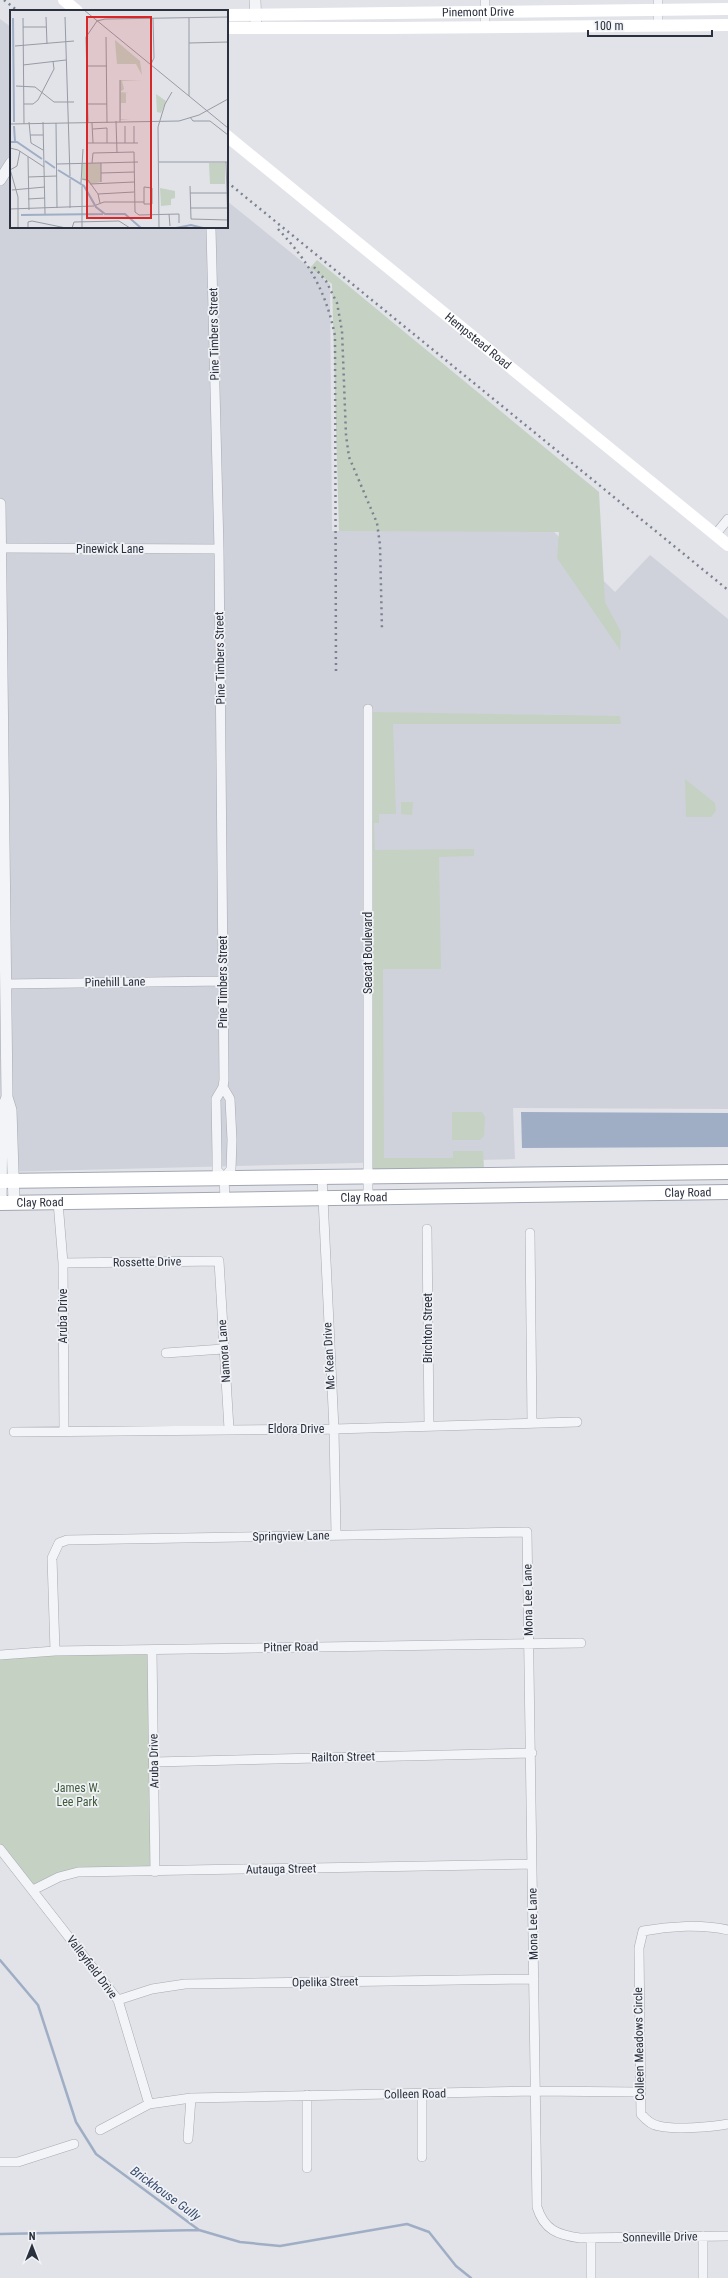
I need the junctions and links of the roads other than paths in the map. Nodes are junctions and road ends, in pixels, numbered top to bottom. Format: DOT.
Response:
graph roads {
  1 [pos="64,0"];
  2 [pos="255,0"];
  3 [pos="658,5"];
  4 [pos="485,6"];
  5 [pos="728,9"];
  6 [pos="76,10"];
  7 [pos="228,15"];
  8 [pos="256,15"];
  9 [pos="658,24"];
  10 [pos="728,25"];
  11 [pos="256,27"];
  12 [pos="485,27"];
  13 [pos="228,28"];
  14 [pos="228,137"];
  15 [pos="10,165"];
  16 [pos="0,180"];
  17 [pos="211,229"];
  18 [pos="0,504"];
  19 [pos="728,519"];
  20 [pos="715,535"];
  21 [pos="728,546"];
  22 [pos="1,548"];
  23 [pos="219,549"];
  24 [pos="368,709"];
  25 [pos="223,981"];
  26 [pos="6,984"];
  27 [pos="223,1087"];
  28 [pos="728,1172"];
  29 [pos="674,1173"];
  30 [pos="496,1175"];
  31 [pos="322,1177"];
  32 [pos="368,1177"];
  33 [pos="224,1178"];
  34 [pos="5,1181"];
  35 [pos="675,1192"];
  36 [pos="728,1192"];
  37 [pos="496,1196"];
  38 [pos="225,1198"];
  39 [pos="322,1198"];
  40 [pos="368,1198"];
  41 [pos="58,1202"];
  42 [pos="5,1203"];
  43 [pos="427,1230"];
  44 [pos="530,1233"];
  45 [pos="63,1263"];
  46 [pos="219,1274"];
  47 [pos="223,1349"];
  48 [pos="166,1353"];
  49 [pos="577,1422"];
  50 [pos="532,1423"];
  51 [pos="429,1426"];
  52 [pos="229,1429"];
  53 [pos="334,1429"];
  54 [pos="64,1430"];
  55 [pos="14,1432"];
  56 [pos="527,1532"];
  57 [pos="336,1535"];
  58 [pos="529,1643"];
  59 [pos="581,1643"];
  60 [pos="152,1650"];
  61 [pos="55,1651"];
  62 [pos="0,1655"];
  63 [pos="532,1753"];
  64 [pos="154,1762"];
  65 [pos="0,1849"];
  66 [pos="532,1864"];
  67 [pos="155,1872"];
  68 [pos="34,1890"];
  69 [pos="728,1930"];
  70 [pos="534,1979"];
  71 [pos="118,2000"];
  72 [pos="535,2091"];
  73 [pos="639,2092"];
  74 [pos="422,2094"];
  75 [pos="307,2095"];
  76 [pos="191,2098"];
  77 [pos="149,2104"];
  78 [pos="728,2124"];
  79 [pos="100,2130"];
  80 [pos="188,2139"];
  81 [pos="74,2144"];
  82 [pos="422,2157"];
  83 [pos="0,2162"];
  84 [pos="308,2168"];
  85 [pos="703,2236"];
  86 [pos="728,2236"];
  87 [pos="591,2239"];
  88 [pos="591,2278"];
  89 [pos="703,2278"];
  1 -- 6 [label="main road"];
  2 -- 8 [label="street"];
  3 -- 4 [label="main road, Pinemont Drive"];
  3 -- 5 [label="main road, Pinemont Drive"];
  3 -- 9 [label="street"];
  4 -- 8 [label="main road, Pinemont Drive"];
  4 -- 12 [label="street"];
  7 -- 8 [label="main road, Pinemont Drive"];
  8 -- 11 [label="street"];
  9 -- 10 [label="main road, Pinemont Drive"];
  9 -- 12 [label="main road, Pinemont Drive"];
  11 -- 12 [label="main road, Pinemont Drive"];
  11 -- 13 [label="main road, Pinemont Drive"];
  14 -- 20 [label="main road, Hempstead Road"];
  15 -- 16 [label="street"];
  17 -- 23 [label="street, Pine Timbers Street"];
  18 -- 22 [label="street"];
  19 -- 20 [label="street"];
  20 -- 21 [label="main road, Hempstead Road"];
  22 -- 23 [label="street, Pinewick Lane"];
  22 -- 26 [label="street"];
  23 -- 25 [label="street, Pine Timbers Street"];
  24 -- 32 [label="street, Seacat Boulevard"];
  25 -- 26 [label="street, Pinehill Lane"];
  25 -- 27 [label="street, Pine Timbers Street"];
  26 -- 34 [label="street"];
  27 -- 33 [label="street, Pine Timbers Street"];
  27 -- 33 [label="street, Pine Timbers Street"];
  28 -- 29 [label="main road, Clay Road"];
  29 -- 30 [label="main road, Clay Road"];
  29 -- 35 [label="main road"];
  30 -- 32 [label="main road, Clay Road"];
  30 -- 37 [label="main road"];
  31 -- 32 [label="main road, Clay Road"];
  31 -- 33 [label="main road, Clay Road"];
  31 -- 39 [label="street, Mc Kean Drive"];
  32 -- 40 [label="street, Seacat Boulevard"];
  33 -- 34 [label="main road, Clay Road"];
  33 -- 38 [label="street, Pine Timbers Street"];
  34 -- 42 [label="street"];
  35 -- 36 [label="main road, Clay Road"];
  35 -- 37 [label="main road, Clay Road"];
  37 -- 40 [label="main road, Clay Road"];
  38 -- 39 [label="main road, Clay Road"];
  38 -- 41 [label="main road, Clay Road"];
  39 -- 40 [label="main road, Clay Road"];
  39 -- 53 [label="street, Mc Kean Drive"];
  41 -- 42 [label="main road, Clay Road"];
  41 -- 45 [label="street, Aruba Drive"];
  43 -- 51 [label="street, Birchton Street"];
  44 -- 50 [label="street"];
  45 -- 46 [label="street, Rossette Drive"];
  45 -- 54 [label="street, Aruba Drive"];
  46 -- 47 [label="street, Namora Lane"];
  47 -- 48 [label="street"];
  47 -- 52 [label="street, Namora Lane"];
  49 -- 50 [label="street, Eldora Drive"];
  50 -- 51 [label="street, Eldora Drive"];
  51 -- 53 [label="street, Eldora Drive"];
  52 -- 53 [label="street, Eldora Drive"];
  52 -- 54 [label="street, Eldora Drive"];
  53 -- 57 [label="street, Mc Kean Drive"];
  54 -- 55 [label="street, Eldora Drive"];
  56 -- 57 [label="street, Springview Lane"];
  56 -- 58 [label="street, Mona Lee Lane"];
  57 -- 61 [label="street, Springview Lane"];
  58 -- 59 [label="street, Pitner Road"];
  58 -- 60 [label="street, Pitner Road"];
  58 -- 63 [label="street, Mona Lee Lane"];
  60 -- 61 [label="street, Pitner Road"];
  60 -- 64 [label="street, Aruba Drive"];
  61 -- 62 [label="street, Pitner Road"];
  63 -- 64 [label="street, Railton Street"];
  63 -- 66 [label="street, Mona Lee Lane"];
  64 -- 67 [label="street, Aruba Drive"];
  65 -- 68 [label="street, Valleyfield Drive"];
  66 -- 67 [label="street, Autauga Street"];
  66 -- 70 [label="street, Mona Lee Lane"];
  67 -- 68 [label="street, Autauga Street"];
  68 -- 71 [label="street, Valleyfield Drive"];
  69 -- 73 [label="street, Colleen Meadows Circle"];
  70 -- 71 [label="street, Opelika Street"];
  70 -- 72 [label="street, Mona Lee Lane"];
  71 -- 77 [label="street, Valleyfield Drive"];
  72 -- 73 [label="street, Colleen Road"];
  72 -- 74 [label="street, Colleen Road"];
  72 -- 87 [label="street, Mona Lee Lane"];
  73 -- 78 [label="street, Colleen Meadows Circle"];
  74 -- 75 [label="street, Colleen Road"];
  74 -- 82 [label="street"];
  75 -- 76 [label="street, Colleen Road"];
  75 -- 84 [label="street"];
  76 -- 77 [label="street, Colleen Road"];
  76 -- 80 [label="street"];
  77 -- 79 [label="street, Colleen Road"];
  81 -- 83 [label="street"];
  85 -- 86 [label="street, Sonneville Drive"];
  85 -- 87 [label="street, Sonneville Drive"];
  85 -- 89 [label="street"];
  87 -- 88 [label="street"];
}
